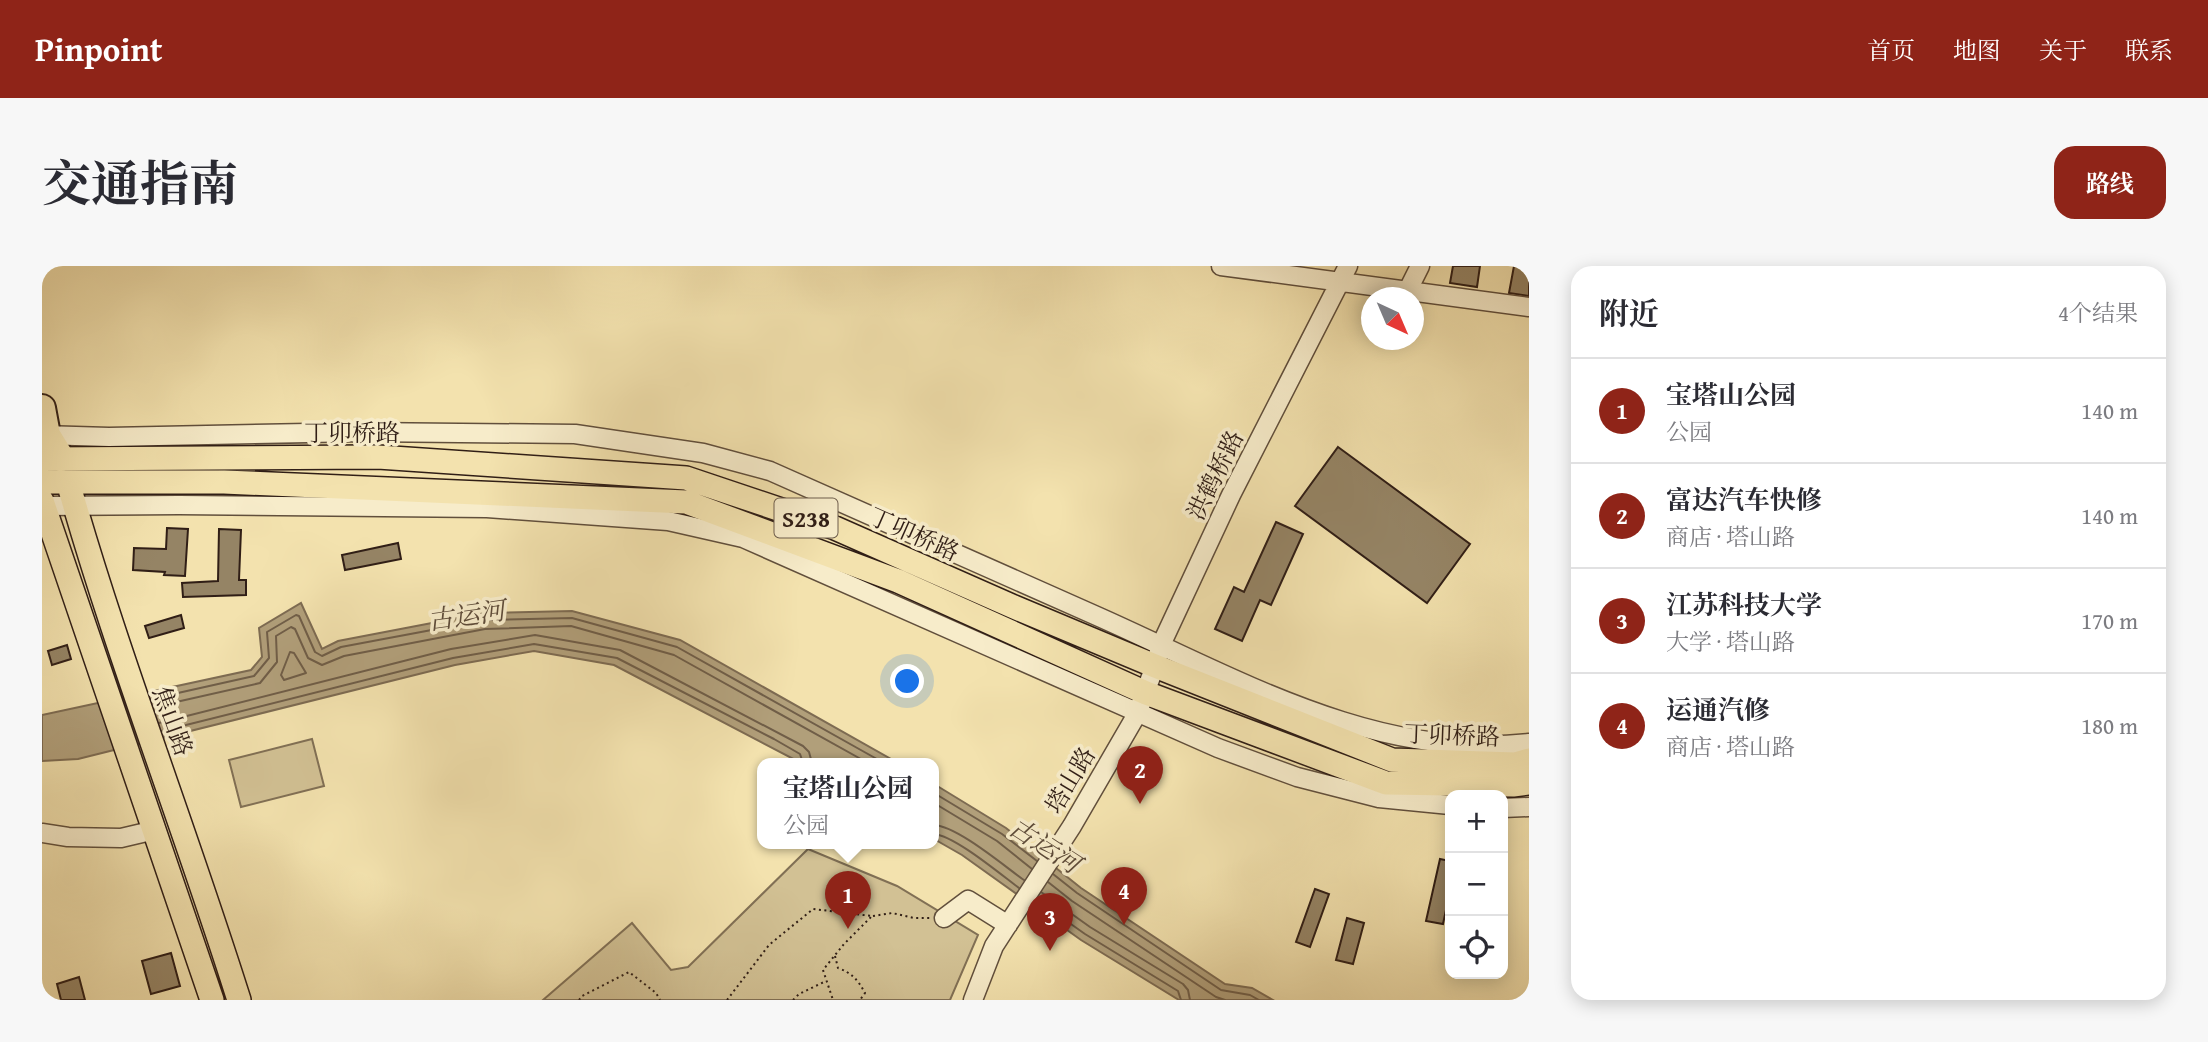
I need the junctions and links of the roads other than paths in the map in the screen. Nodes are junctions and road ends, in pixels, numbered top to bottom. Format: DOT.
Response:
graph roads {
  1 [pos="1221,266"];
  2 [pos="1348,266"];
  3 [pos="1420,266"];
  4 [pos="1339,283"];
  5 [pos="1369,287"];
  6 [pos="1410,287"];
  7 [pos="1424,294"];
  8 [pos="1529,307"];
  9 [pos="42,408"];
  10 [pos="52,454"];
  11 [pos="42,482"];
  12 [pos="43,504"];
  13 [pos="74,506"];
  14 [pos="1158,655"];
  15 [pos="1142,703"];
  16 [pos="1529,743"];
  17 [pos="1529,760"];
  18 [pos="1529,783"];
  19 [pos="1445,805"];
  20 [pos="1529,807"];
  21 [pos="1508,808"];
  22 [pos="155,830"];
  23 [pos="42,833"];
  24 [pos="944,918"];
  25 [pos="1008,925"];
  26 [pos="212,1000"];
  27 [pos="239,1000"];
  28 [pos="973,1000"];
  1 -- 4 [label="street"];
  2 -- 4 [label="street, 洪鹤桥路"];
  3 -- 6 [label="street"];
  4 -- 5 [label="street"];
  4 -- 14 [label="street, 洪鹤桥路"];
  7 -- 8 [label="street"];
  9 -- 10 [label="highway"];
  10 -- 11 [label="main road, 丁卯桥路 / S238"];
  10 -- 13 [label="main road, 焦山路"];
  10 -- 14 [label="main road, 丁卯桥路 / S238"];
  10 -- 14 [label="street"];
  10 -- 15 [label="main road, 丁卯桥路 / S238"];
  12 -- 13 [label="street"];
  12 -- 22 [label="main road"];
  13 -- 15 [label="street"];
  13 -- 27 [label="main road, 焦山路"];
  14 -- 15 [label="street, 洪鹤桥路"];
  14 -- 16 [label="street"];
  14 -- 17 [label="main road, 丁卯桥路 / S238"];
  15 -- 18 [label="main road, 丁卯桥路 / S238"];
  15 -- 19 [label="street"];
  15 -- 25 [label="street, 塔山路"];
  20 -- 21 [label="street"];
  22 -- 23 [label="street"];
  22 -- 26 [label="main road"];
  24 -- 25 [label="street"];
  25 -- 28 [label="street, 塔山路"];
}
